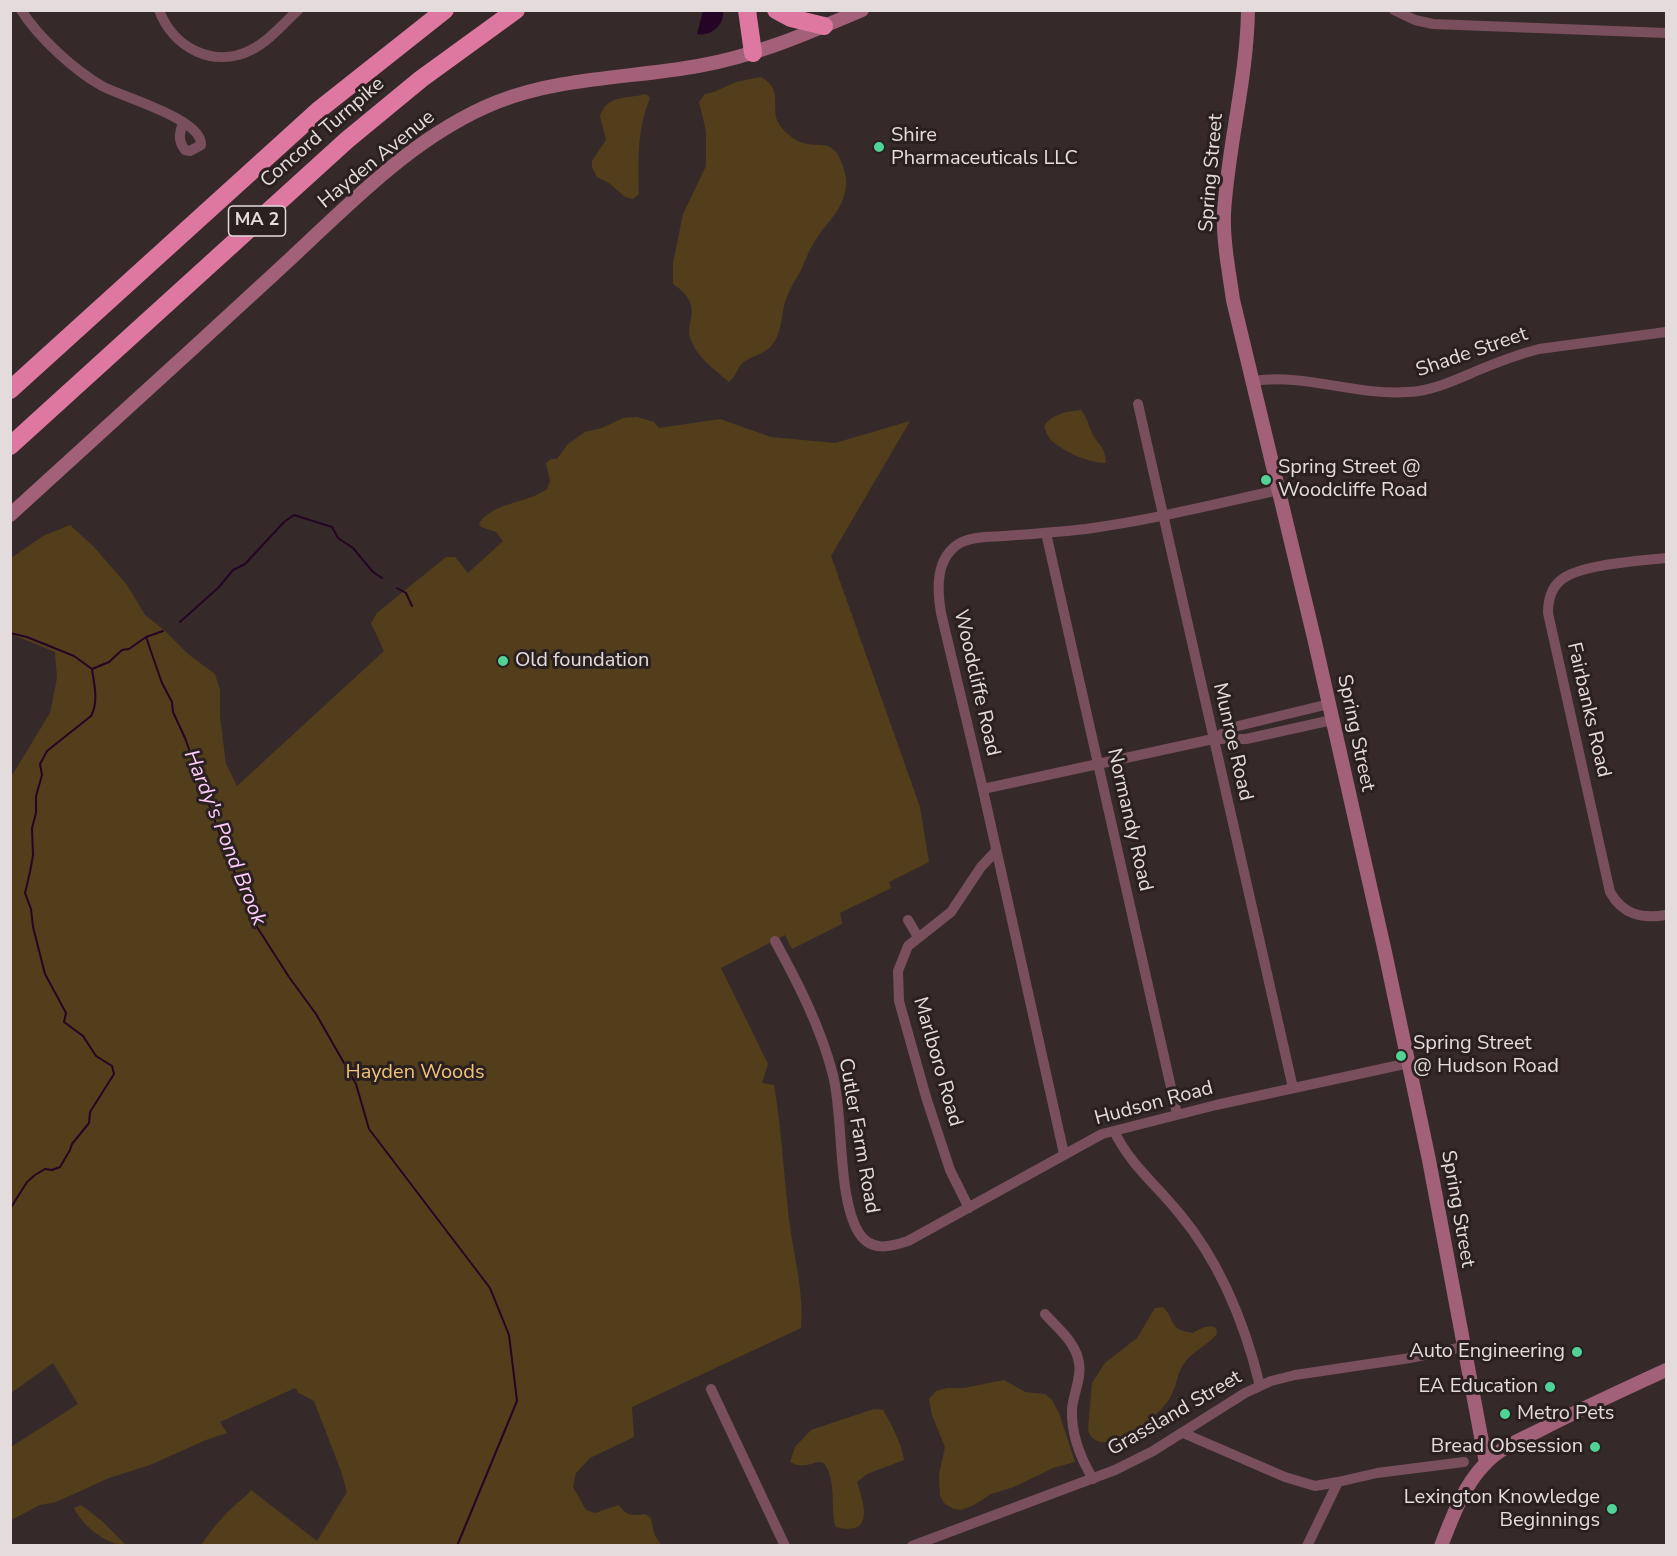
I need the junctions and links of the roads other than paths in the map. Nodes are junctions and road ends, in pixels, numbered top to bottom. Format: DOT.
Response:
graph roads {
  1 [pos="21,10"];
  2 [pos="159,10"];
  3 [pos="298,10"];
  4 [pos="445,10"];
  5 [pos="516,10"];
  6 [pos="747,10"];
  7 [pos="776,10"];
  8 [pos="862,10"];
  9 [pos="1248,10"];
  10 [pos="1394,10"];
  11 [pos="824,27"];
  12 [pos="1666,33"];
  13 [pos="753,53"];
  14 [pos="183,123"];
  15 [pos="1666,332"];
  16 [pos="1253,381"];
  17 [pos="10,390"];
  18 [pos="1138,404"];
  19 [pos="10,446"];
  20 [pos="1279,490"];
  21 [pos="10,515"];
  22 [pos="1163,517"];
  23 [pos="1046,533"];
  24 [pos="1666,558"];
  25 [pos="1329,704"];
  26 [pos="1332,720"];
  27 [pos="1213,740"];
  28 [pos="1098,764"];
  29 [pos="983,789"];
  30 [pos="996,851"];
  31 [pos="1666,915"];
  32 [pos="908,920"];
  33 [pos="918,937"];
  34 [pos="775,941"];
  35 [pos="1409,1063"];
  36 [pos="1293,1088"];
  37 [pos="1177,1114"];
  38 [pos="1114,1131"];
  39 [pos="1064,1154"];
  40 [pos="969,1208"];
  41 [pos="896,1245"];
  42 [pos="1045,1314"];
  43 [pos="1463,1347"];
  44 [pos="1666,1370"];
  45 [pos="1260,1386"];
  46 [pos="711,1389"];
  47 [pos="1183,1433"];
  48 [pos="1464,1462"];
  49 [pos="1486,1463"];
  50 [pos="1093,1479"];
  51 [pos="1338,1482"];
  52 [pos="785,1545"];
  53 [pos="912,1545"];
  54 [pos="1307,1545"];
  55 [pos="1440,1545"];
  1 -- 14 [label="street"];
  2 -- 3 [label="street"];
  4 -- 17 [label="highway, Concord Turnpike / MA 2"];
  5 -- 19 [label="highway, Concord Turnpike / MA 2"];
  6 -- 13 [label="highway"];
  7 -- 11 [label="highway"];
  8 -- 11 [label="main road, Hayden Avenue"];
  9 -- 16 [label="main road, Spring Street"];
  10 -- 12 [label="street"];
  11 -- 13 [label="main road, Hayden Avenue"];
  13 -- 21 [label="main road, Hayden Avenue"];
  15 -- 16 [label="street, Shade Street"];
  16 -- 20 [label="main road, Spring Street"];
  18 -- 22 [label="street, Munroe Road"];
  20 -- 22 [label="street, Woodcliffe Road"];
  20 -- 25 [label="main road, Spring Street"];
  22 -- 23 [label="street, Woodcliffe Road"];
  22 -- 27 [label="street, Munroe Road"];
  23 -- 28 [label="street, Normandy Road"];
  23 -- 29 [label="street, Woodcliffe Road"];
  24 -- 31 [label="street, Fairbanks Road"];
  25 -- 26 [label="main road, Spring Street"];
  25 -- 27 [label="street"];
  26 -- 27 [label="street"];
  26 -- 35 [label="main road, Spring Street"];
  27 -- 28 [label="street"];
  27 -- 36 [label="street, Munroe Road"];
  28 -- 29 [label="street"];
  28 -- 37 [label="street, Normandy Road"];
  29 -- 30 [label="street, Woodcliffe Road"];
  30 -- 33 [label="street, Marlboro Road"];
  30 -- 39 [label="street, Woodcliffe Road"];
  32 -- 33 [label="street"];
  33 -- 40 [label="street, Marlboro Road"];
  34 -- 41 [label="street, Cutler Farm Road"];
  35 -- 36 [label="street, Hudson Road"];
  35 -- 43 [label="main road, Spring Street"];
  36 -- 37 [label="street, Hudson Road"];
  37 -- 38 [label="street, Hudson Road"];
  38 -- 39 [label="street, Hudson Road"];
  38 -- 45 [label="street"];
  39 -- 40 [label="street, Hudson Road"];
  40 -- 41 [label="street, Hudson Road"];
  42 -- 50 [label="street"];
  43 -- 45 [label="street, Grassland Street"];
  43 -- 49 [label="main road, Spring Street"];
  44 -- 49 [label="main road"];
  45 -- 47 [label="street, Grassland Street"];
  46 -- 52 [label="street"];
  47 -- 50 [label="street, Grassland Street"];
  47 -- 51 [label="street"];
  48 -- 51 [label="street"];
  49 -- 55 [label="main road"];
  50 -- 53 [label="street, Grassland Street"];
  51 -- 54 [label="street"];
}
